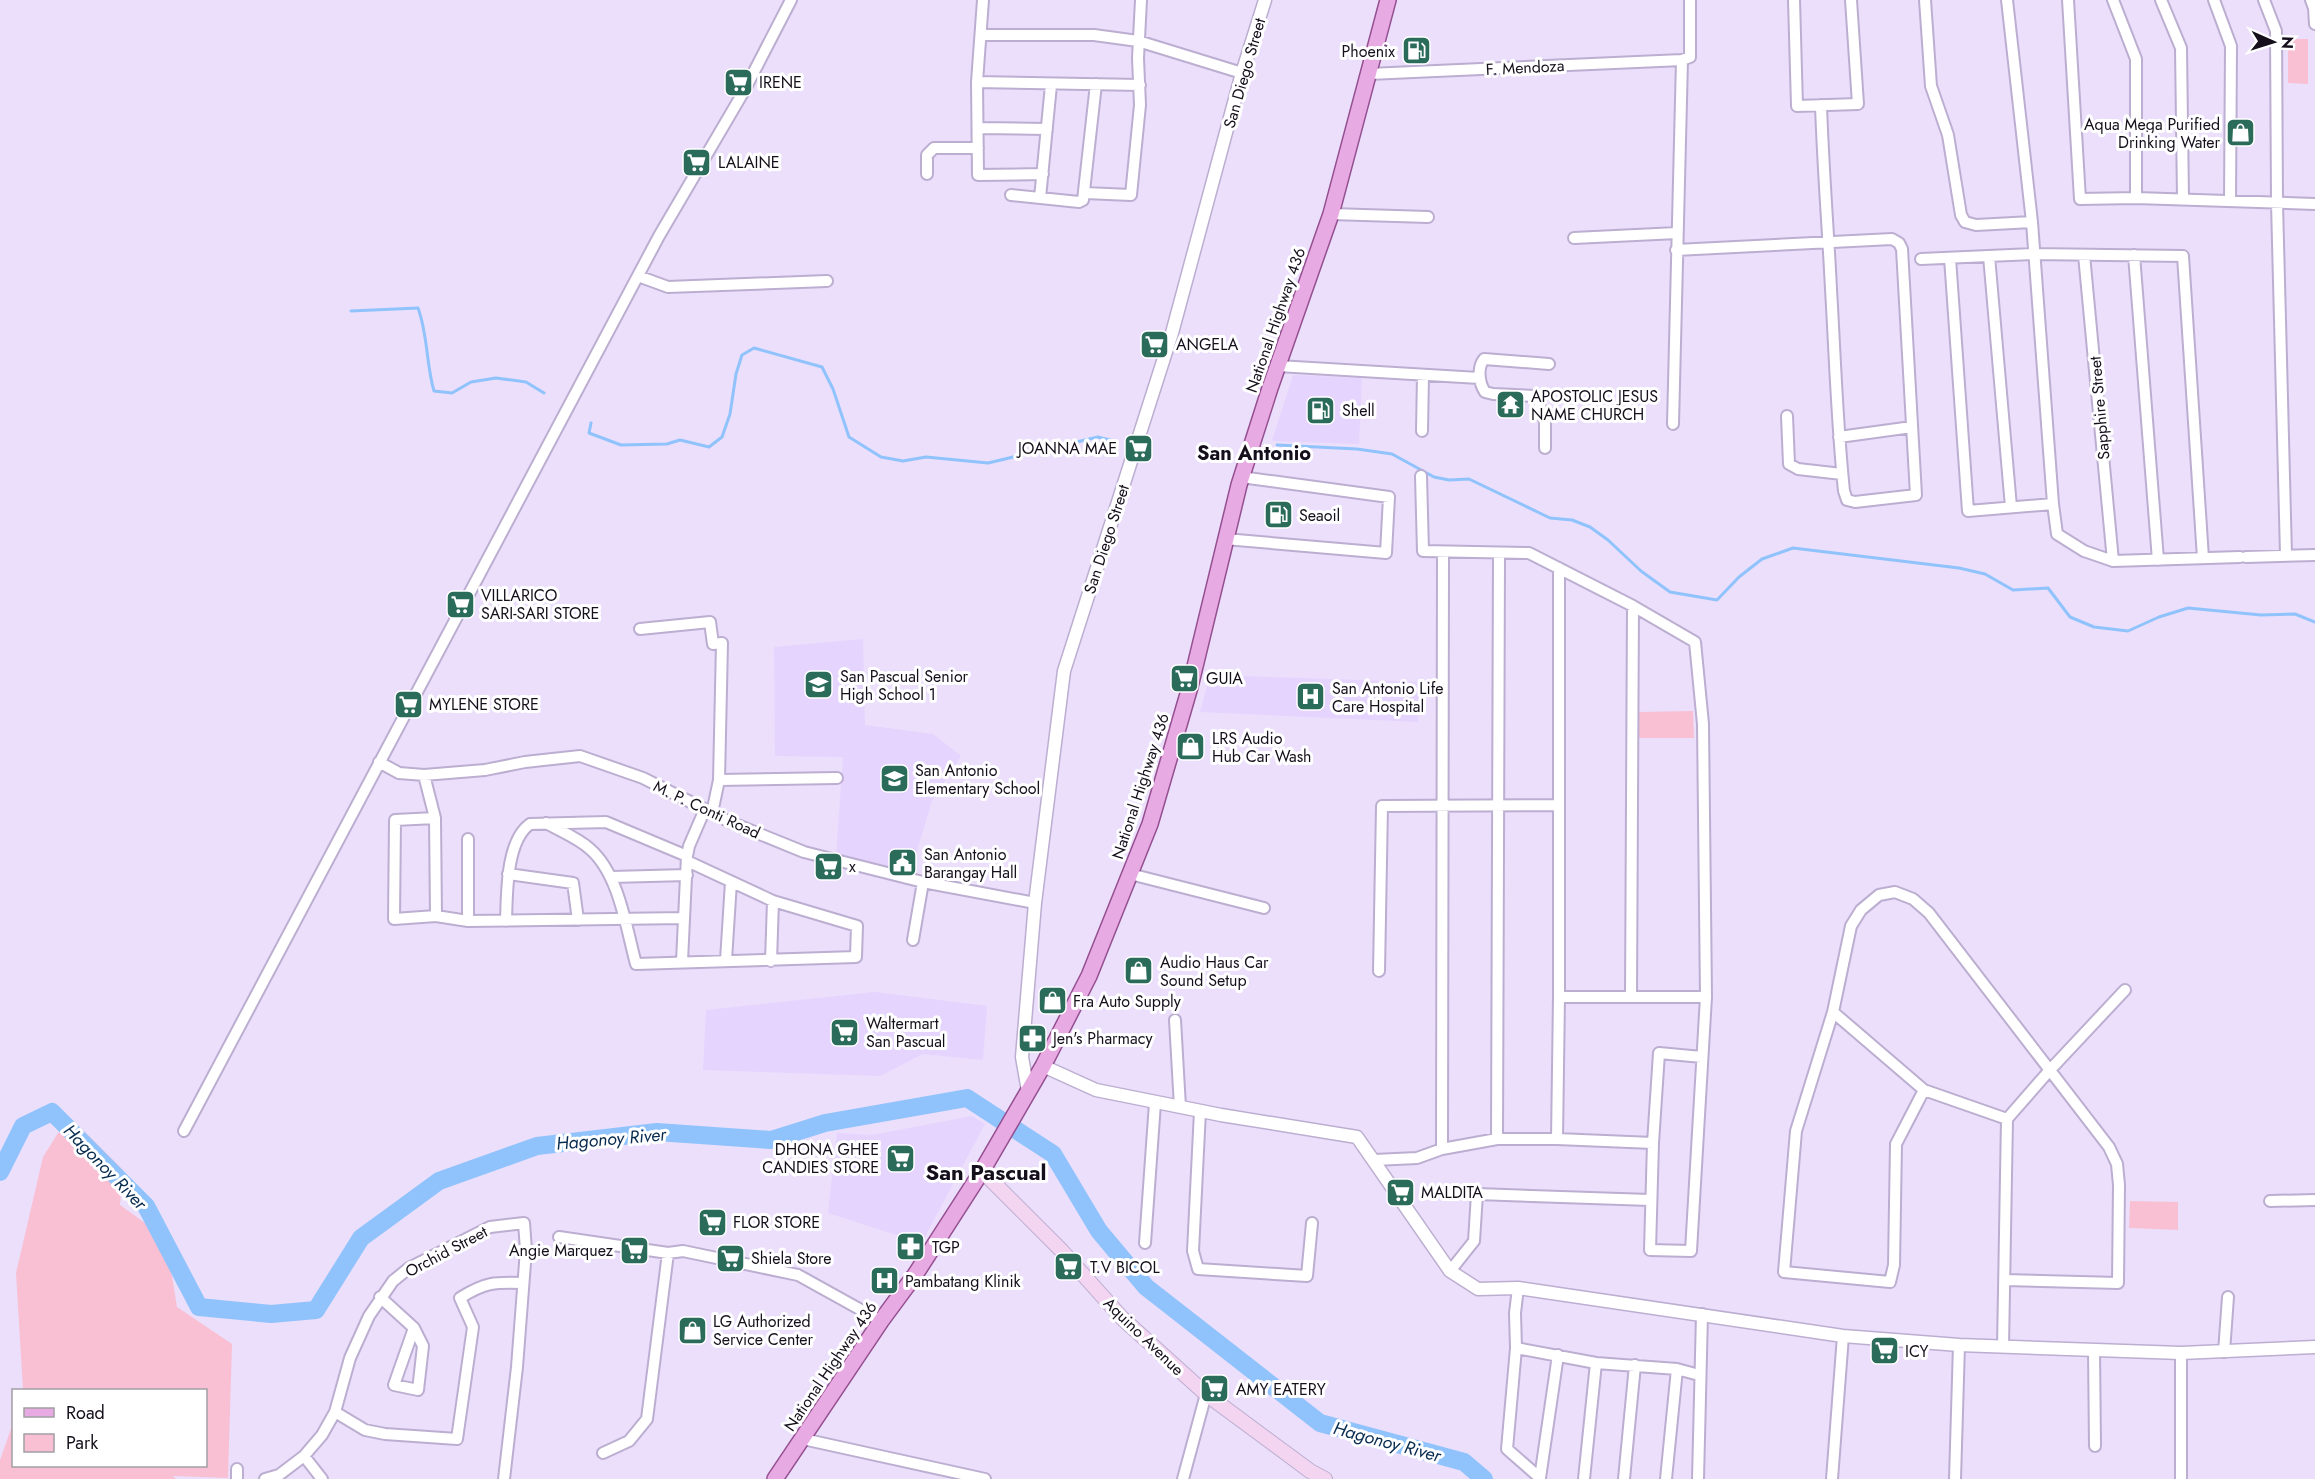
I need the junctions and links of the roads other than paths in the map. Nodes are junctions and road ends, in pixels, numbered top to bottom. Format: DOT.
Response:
graph roads {
  1 [pos="791,0"];
  2 [pos="983,0"];
  3 [pos="1141,0"];
  4 [pos="1265,0"];
  5 [pos="1388,0"];
  6 [pos="1690,0"];
  7 [pos="1794,0"];
  8 [pos="1851,0"];
  9 [pos="1925,0"];
  10 [pos="2007,0"];
  11 [pos="2068,0"];
  12 [pos="2113,0"];
  13 [pos="2162,0"];
  14 [pos="2214,0"];
  15 [pos="2264,0"];
  16 [pos="2311,0"];
  17 [pos="2315,24"];
  18 [pos="981,35"];
  19 [pos="1138,41"];
  20 [pos="1682,60"];
  21 [pos="1242,73"];
  22 [pos="1369,74"];
  23 [pos="977,82"];
  24 [pos="1096,84"];
  25 [pos="1051,85"];
  26 [pos="1140,85"];
  27 [pos="1821,105"];
  28 [pos="978,128"];
  29 [pos="1047,129"];
  30 [pos="978,148"];
  31 [pos="927,174"];
  32 [pos="1043,174"];
  33 [pos="1085,193"];
  34 [pos="1011,195"];
  35 [pos="1040,198"];
  36 [pos="2136,198"];
  37 [pos="2182,199"];
  38 [pos="2230,201"];
  39 [pos="2277,203"];
  40 [pos="2315,204"];
  41 [pos="1331,214"];
  42 [pos="1428,217"];
  43 [pos="2032,222"];
  44 [pos="1677,233"];
  45 [pos="1574,238"];
  46 [pos="1828,242"];
  47 [pos="1676,250"];
  48 [pos="2033,254"];
  49 [pos="2084,255"];
  50 [pos="2134,255"];
  51 [pos="1989,256"];
  52 [pos="1950,258"];
  53 [pos="1921,259"];
  54 [pos="638,276"];
  55 [pos="827,281"];
  56 [pos="1549,364"];
  57 [pos="1278,366"];
  58 [pos="1423,375"];
  59 [pos="1479,378"];
  60 [pos="1787,416"];
  61 [pos="1673,424"];
  62 [pos="1912,428"];
  63 [pos="1422,432"];
  64 [pos="1839,437"];
  65 [pos="1545,448"];
  66 [pos="1842,474"];
  67 [pos="1421,476"];
  68 [pos="1242,477"];
  69 [pos="2053,504"];
  70 [pos="2010,507"];
  71 [pos="1225,539"];
  72 [pos="1443,552"];
  73 [pos="1499,554"];
  74 [pos="2286,555"];
  75 [pos="2315,555"];
  76 [pos="2203,558"];
  77 [pos="2158,560"];
  78 [pos="2113,561"];
  79 [pos="1559,568"];
  80 [pos="1633,606"];
  81 [pos="640,629"];
  82 [pos="379,762"];
  83 [pos="424,775"];
  84 [pos="837,778"];
  85 [pos="718,780"];
  86 [pos="1443,805"];
  87 [pos="1500,805"];
  88 [pos="1559,805"];
  89 [pos="708,811"];
  90 [pos="435,818"];
  91 [pos="546,823"];
  92 [pos="468,839"];
  93 [pos="687,859"];
  94 [pos="508,874"];
  95 [pos="1130,874"];
  96 [pos="687,875"];
  97 [pos="612,877"];
  98 [pos="731,882"];
  99 [pos="922,882"];
  100 [pos="773,901"];
  101 [pos="1035,903"];
  102 [pos="1264,908"];
  103 [pos="436,916"];
  104 [pos="684,918"];
  105 [pos="578,920"];
  106 [pos="624,920"];
  107 [pos="468,921"];
  108 [pos="506,921"];
  109 [pos="913,940"];
  110 [pos="726,960"];
  111 [pos="682,961"];
  112 [pos="771,961"];
  113 [pos="1379,971"];
  114 [pos="2125,990"];
  115 [pos="1559,997"];
  116 [pos="1631,997"];
  117 [pos="1706,997"];
  118 [pos="1833,1012"];
  119 [pos="1175,1020"];
  120 [pos="1702,1057"];
  121 [pos="1044,1066"];
  122 [pos="2049,1071"];
  123 [pos="1924,1090"];
  124 [pos="1028,1091"];
  125 [pos="1155,1103"];
  126 [pos="1180,1107"];
  127 [pos="1200,1111"];
  128 [pos="2007,1119"];
  129 [pos="184,1131"];
  130 [pos="1497,1139"];
  131 [pos="1557,1139"];
  132 [pos="1653,1143"];
  133 [pos="1442,1149"];
  134 [pos="1374,1160"];
  135 [pos="982,1171"];
  136 [pos="1650,1200"];
  137 [pos="2315,1200"];
  138 [pos="2270,1201"];
  139 [pos="1312,1223"];
  140 [pos="559,1237"];
  141 [pos="1145,1243"];
  142 [pos="668,1253"];
  143 [pos="1450,1271"];
  144 [pos="2005,1280"];
  145 [pos="523,1282"];
  146 [pos="1518,1288"];
  147 [pos="380,1297"];
  148 [pos="2228,1297"];
  149 [pos="1702,1314"];
  150 [pos="881,1321"];
  151 [pos="414,1328"];
  152 [pos="1843,1336"];
  153 [pos="1959,1345"];
  154 [pos="2003,1347"];
  155 [pos="2315,1347"];
  156 [pos="1516,1348"];
  157 [pos="2094,1350"];
  158 [pos="2224,1352"];
  159 [pos="2181,1353"];
  160 [pos="1558,1355"];
  161 [pos="1596,1363"];
  162 [pos="1635,1365"];
  163 [pos="1677,1369"];
  164 [pos="1699,1375"];
  165 [pos="1206,1394"];
  166 [pos="335,1412"];
  167 [pos="803,1439"];
  168 [pos="2094,1446"];
  169 [pos="603,1453"];
  170 [pos="304,1456"];
  171 [pos="265,1479"];
  172 [pos="322,1479"];
  173 [pos="504,1479"];
  174 [pos="775,1479"];
  175 [pos="985,1479"];
  176 [pos="1183,1479"];
  177 [pos="1325,1479"];
  178 [pos="1540,1479"];
  179 [pos="1584,1479"];
  180 [pos="1624,1479"];
  181 [pos="1666,1479"];
  182 [pos="1698,1479"];
  183 [pos="1833,1479"];
  184 [pos="1955,1479"];
  185 [pos="2181,1479"];
  1 -- 54 [label="street"];
  2 -- 18 [label="street"];
  3 -- 19 [label="street"];
  4 -- 21 [label="street, San Diego Street"];
  5 -- 22 [label="main road, National Highway 436"];
  6 -- 20 [label="street"];
  7 -- 27 [label="street"];
  8 -- 27 [label="street"];
  9 -- 43 [label="street"];
  10 -- 43 [label="street"];
  11 -- 36 [label="street"];
  12 -- 36 [label="street"];
  13 -- 37 [label="street"];
  14 -- 38 [label="street"];
  15 -- 39 [label="street"];
  16 -- 17 [label="street"];
  18 -- 19 [label="street"];
  18 -- 23 [label="street"];
  19 -- 21 [label="street"];
  19 -- 26 [label="street"];
  20 -- 22 [label="street, F. Mendoza"];
  20 -- 44 [label="street"];
  21 -- 101 [label="street, San Diego Street"];
  22 -- 41 [label="main road, National Highway 436"];
  23 -- 25 [label="street"];
  23 -- 28 [label="street"];
  24 -- 25 [label="street"];
  24 -- 26 [label="street"];
  24 -- 33 [label="street"];
  25 -- 29 [label="street"];
  26 -- 33 [label="street"];
  27 -- 46 [label="street"];
  28 -- 29 [label="street"];
  28 -- 30 [label="street"];
  29 -- 32 [label="street"];
  30 -- 31 [label="street"];
  30 -- 32 [label="street"];
  32 -- 35 [label="street"];
  33 -- 35 [label="street"];
  34 -- 35 [label="street"];
  36 -- 37 [label="street"];
  37 -- 38 [label="street"];
  38 -- 39 [label="street"];
  39 -- 40 [label="street"];
  39 -- 74 [label="street"];
  41 -- 42 [label="street"];
  41 -- 57 [label="main road, National Highway 436"];
  43 -- 48 [label="street"];
  44 -- 45 [label="street"];
  44 -- 47 [label="street"];
  46 -- 47 [label="street"];
  46 -- 62 [label="street"];
  46 -- 64 [label="street"];
  47 -- 61 [label="street"];
  48 -- 49 [label="street"];
  48 -- 51 [label="street"];
  48 -- 69 [label="street"];
  49 -- 50 [label="street"];
  49 -- 78 [label="street, Sapphire Street"];
  50 -- 76 [label="street"];
  50 -- 77 [label="street"];
  51 -- 52 [label="street"];
  51 -- 70 [label="street"];
  52 -- 53 [label="street"];
  52 -- 70 [label="street"];
  54 -- 55 [label="street"];
  54 -- 82 [label="street"];
  56 -- 59 [label="street"];
  57 -- 58 [label="street"];
  57 -- 68 [label="main road, National Highway 436"];
  58 -- 59 [label="street"];
  58 -- 63 [label="street"];
  59 -- 65 [label="street"];
  60 -- 66 [label="street"];
  62 -- 64 [label="street"];
  62 -- 66 [label="street"];
  64 -- 66 [label="street"];
  67 -- 72 [label="street"];
  68 -- 71 [label="main road, National Highway 436"];
  68 -- 71 [label="street"];
  69 -- 70 [label="street"];
  69 -- 78 [label="street"];
  71 -- 95 [label="main road, National Highway 436"];
  72 -- 73 [label="street"];
  72 -- 86 [label="street"];
  73 -- 79 [label="street"];
  73 -- 87 [label="street"];
  74 -- 75 [label="street"];
  74 -- 76 [label="street"];
  76 -- 77 [label="street"];
  77 -- 78 [label="street"];
  79 -- 80 [label="street"];
  79 -- 88 [label="street"];
  80 -- 116 [label="street"];
  80 -- 117 [label="street"];
  81 -- 85 [label="street"];
  82 -- 83 [label="street, M. P. Conti Road"];
  82 -- 129 [label="street"];
  83 -- 89 [label="street, M. P. Conti Road"];
  83 -- 90 [label="street"];
  84 -- 85 [label="street"];
  85 -- 89 [label="street"];
  86 -- 87 [label="street"];
  86 -- 113 [label="street"];
  86 -- 133 [label="street"];
  87 -- 88 [label="street"];
  87 -- 130 [label="street"];
  88 -- 115 [label="street"];
  89 -- 93 [label="street"];
  89 -- 99 [label="street, M. P. Conti Road"];
  90 -- 103 [label="street"];
  90 -- 103 [label="street"];
  91 -- 93 [label="street"];
  91 -- 94 [label="street"];
  91 -- 97 [label="street"];
  92 -- 107 [label="street"];
  93 -- 96 [label="street"];
  93 -- 98 [label="street"];
  94 -- 105 [label="street"];
  94 -- 108 [label="street"];
  95 -- 102 [label="street"];
  95 -- 121 [label="main road, National Highway 436"];
  96 -- 97 [label="street"];
  96 -- 104 [label="street"];
  97 -- 106 [label="street"];
  98 -- 100 [label="street"];
  98 -- 110 [label="street"];
  99 -- 101 [label="street, M. P. Conti Road"];
  99 -- 109 [label="street"];
  100 -- 112 [label="street"];
  100 -- 112 [label="street"];
  101 -- 124 [label="street, San Diego Street"];
  103 -- 107 [label="street"];
  104 -- 106 [label="street"];
  104 -- 111 [label="street"];
  105 -- 106 [label="street"];
  105 -- 108 [label="street"];
  106 -- 111 [label="street"];
  107 -- 108 [label="street"];
  110 -- 111 [label="street"];
  110 -- 112 [label="street"];
  114 -- 122 [label="street"];
  115 -- 116 [label="street"];
  115 -- 131 [label="street"];
  116 -- 117 [label="street"];
  117 -- 120 [label="street"];
  118 -- 122 [label="street"];
  118 -- 123 [label="street"];
  118 -- 123 [label="street"];
  119 -- 126 [label="street"];
  120 -- 132 [label="street"];
  120 -- 136 [label="street"];
  121 -- 124 [label="main road, National Highway 436"];
  121 -- 125 [label="street"];
  122 -- 128 [label="street"];
  122 -- 144 [label="street"];
  123 -- 128 [label="street"];
  124 -- 135 [label="main road, National Highway 436"];
  125 -- 126 [label="street"];
  125 -- 141 [label="street"];
  126 -- 127 [label="street"];
  127 -- 134 [label="street"];
  127 -- 139 [label="street"];
  128 -- 144 [label="street"];
  130 -- 131 [label="street"];
  130 -- 133 [label="street"];
  131 -- 132 [label="street"];
  132 -- 136 [label="street"];
  133 -- 134 [label="street"];
  134 -- 143 [label="street"];
  135 -- 150 [label="main road, National Highway 436"];
  135 -- 165 [label="main road, Aquino Avenue"];
  136 -- 143 [label="street"];
  137 -- 138 [label="street"];
  140 -- 142 [label="street"];
  142 -- 150 [label="street"];
  142 -- 169 [label="street"];
  143 -- 146 [label="street"];
  144 -- 154 [label="street"];
  145 -- 147 [label="street, Orchid Street"];
  145 -- 166 [label="street"];
  145 -- 173 [label="street, Orchid Street"];
  146 -- 149 [label="street"];
  146 -- 156 [label="street"];
  147 -- 151 [label="street"];
  147 -- 166 [label="street, Orchid Street"];
  148 -- 158 [label="street"];
  149 -- 152 [label="street"];
  149 -- 164 [label="street"];
  150 -- 167 [label="main road, National Highway 436"];
  151 -- 151 [label="street"];
  152 -- 153 [label="street"];
  152 -- 183 [label="street"];
  153 -- 154 [label="street"];
  153 -- 184 [label="street"];
  154 -- 157 [label="street"];
  155 -- 158 [label="street"];
  156 -- 160 [label="street"];
  156 -- 178 [label="street"];
  157 -- 159 [label="street"];
  157 -- 168 [label="street"];
  158 -- 159 [label="street"];
  159 -- 185 [label="street"];
  160 -- 161 [label="street"];
  160 -- 178 [label="street"];
  161 -- 162 [label="street"];
  161 -- 179 [label="street"];
  162 -- 163 [label="street"];
  162 -- 180 [label="street"];
  163 -- 164 [label="street"];
  163 -- 181 [label="street"];
  164 -- 182 [label="street"];
  165 -- 176 [label="street"];
  165 -- 177 [label="main road, Aquino Avenue"];
  166 -- 170 [label="street, Orchid Street"];
  167 -- 174 [label="main road, National Highway 436"];
  167 -- 175 [label="street"];
  170 -- 171 [label="street, Orchid Street"];
  170 -- 172 [label="street"];
}
